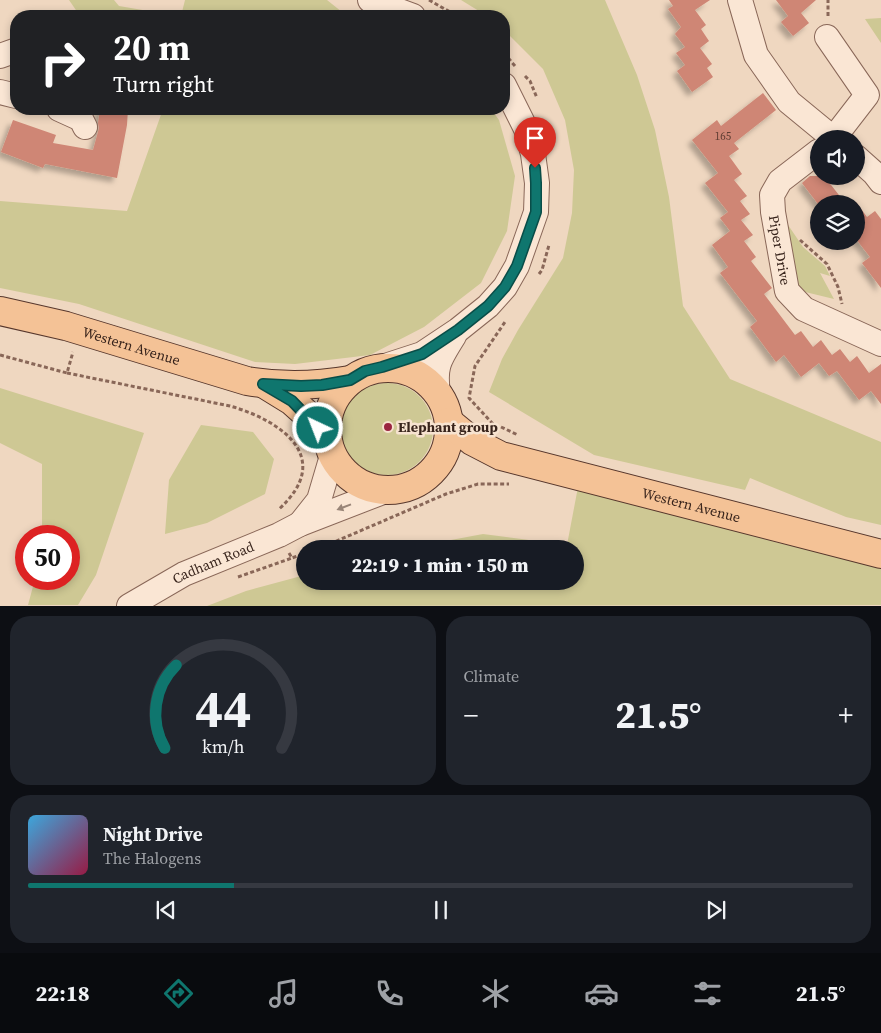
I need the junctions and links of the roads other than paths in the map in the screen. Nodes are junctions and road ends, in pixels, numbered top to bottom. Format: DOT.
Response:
graph roads {
  1 [pos="370,0"];
  2 [pos="740,0"];
  3 [pos="397,10"];
  4 [pos="827,37"];
  5 [pos="510,95"];
  6 [pos="73,115"];
  7 [pos="85,127"];
  8 [pos="823,130"];
  9 [pos="841,130"];
  10 [pos="810,158"];
  11 [pos="865,164"];
  12 [pos="881,182"];
  13 [pos="0,311"];
  14 [pos="458,330"];
  15 [pos="881,344"];
  16 [pos="382,367"];
  17 [pos="350,380"];
  18 [pos="263,384"];
  19 [pos="438,393"];
  20 [pos="449,422"];
  21 [pos="329,447"];
  22 [pos="501,456"];
  23 [pos="433,470"];
  24 [pos="388,490"];
  25 [pos="289,530"];
  26 [pos="881,554"];
  27 [pos="129,606"];
  1 -- 3 [label="street"];
  2 -- 8 [label="street"];
  4 -- 9 [label="street"];
  5 -- 14 [label="street"];
  6 -- 7 [label="street"];
  10 -- 15 [label="street, Piper Drive"];
  11 -- 12 [label="street"];
  13 -- 18 [label="main road, Western Avenue"];
  14 -- 16 [label="street"];
  14 -- 19 [label="street"];
  16 -- 17 [label="main road"];
  16 -- 19 [label="main road"];
  17 -- 18 [label="main road"];
  17 -- 21 [label="main road"];
  18 -- 21 [label="main road"];
  19 -- 20 [label="main road"];
  20 -- 22 [label="main road, Western Avenue"];
  20 -- 23 [label="main road"];
  21 -- 24 [label="main road"];
  21 -- 25 [label="street, Cadham Road"];
  22 -- 23 [label="main road, Western Avenue"];
  22 -- 26 [label="main road, Western Avenue"];
  23 -- 24 [label="main road"];
  24 -- 25 [label="street, Cadham Road, one-way"];
  25 -- 27 [label="street, Cadham Road"];
}
